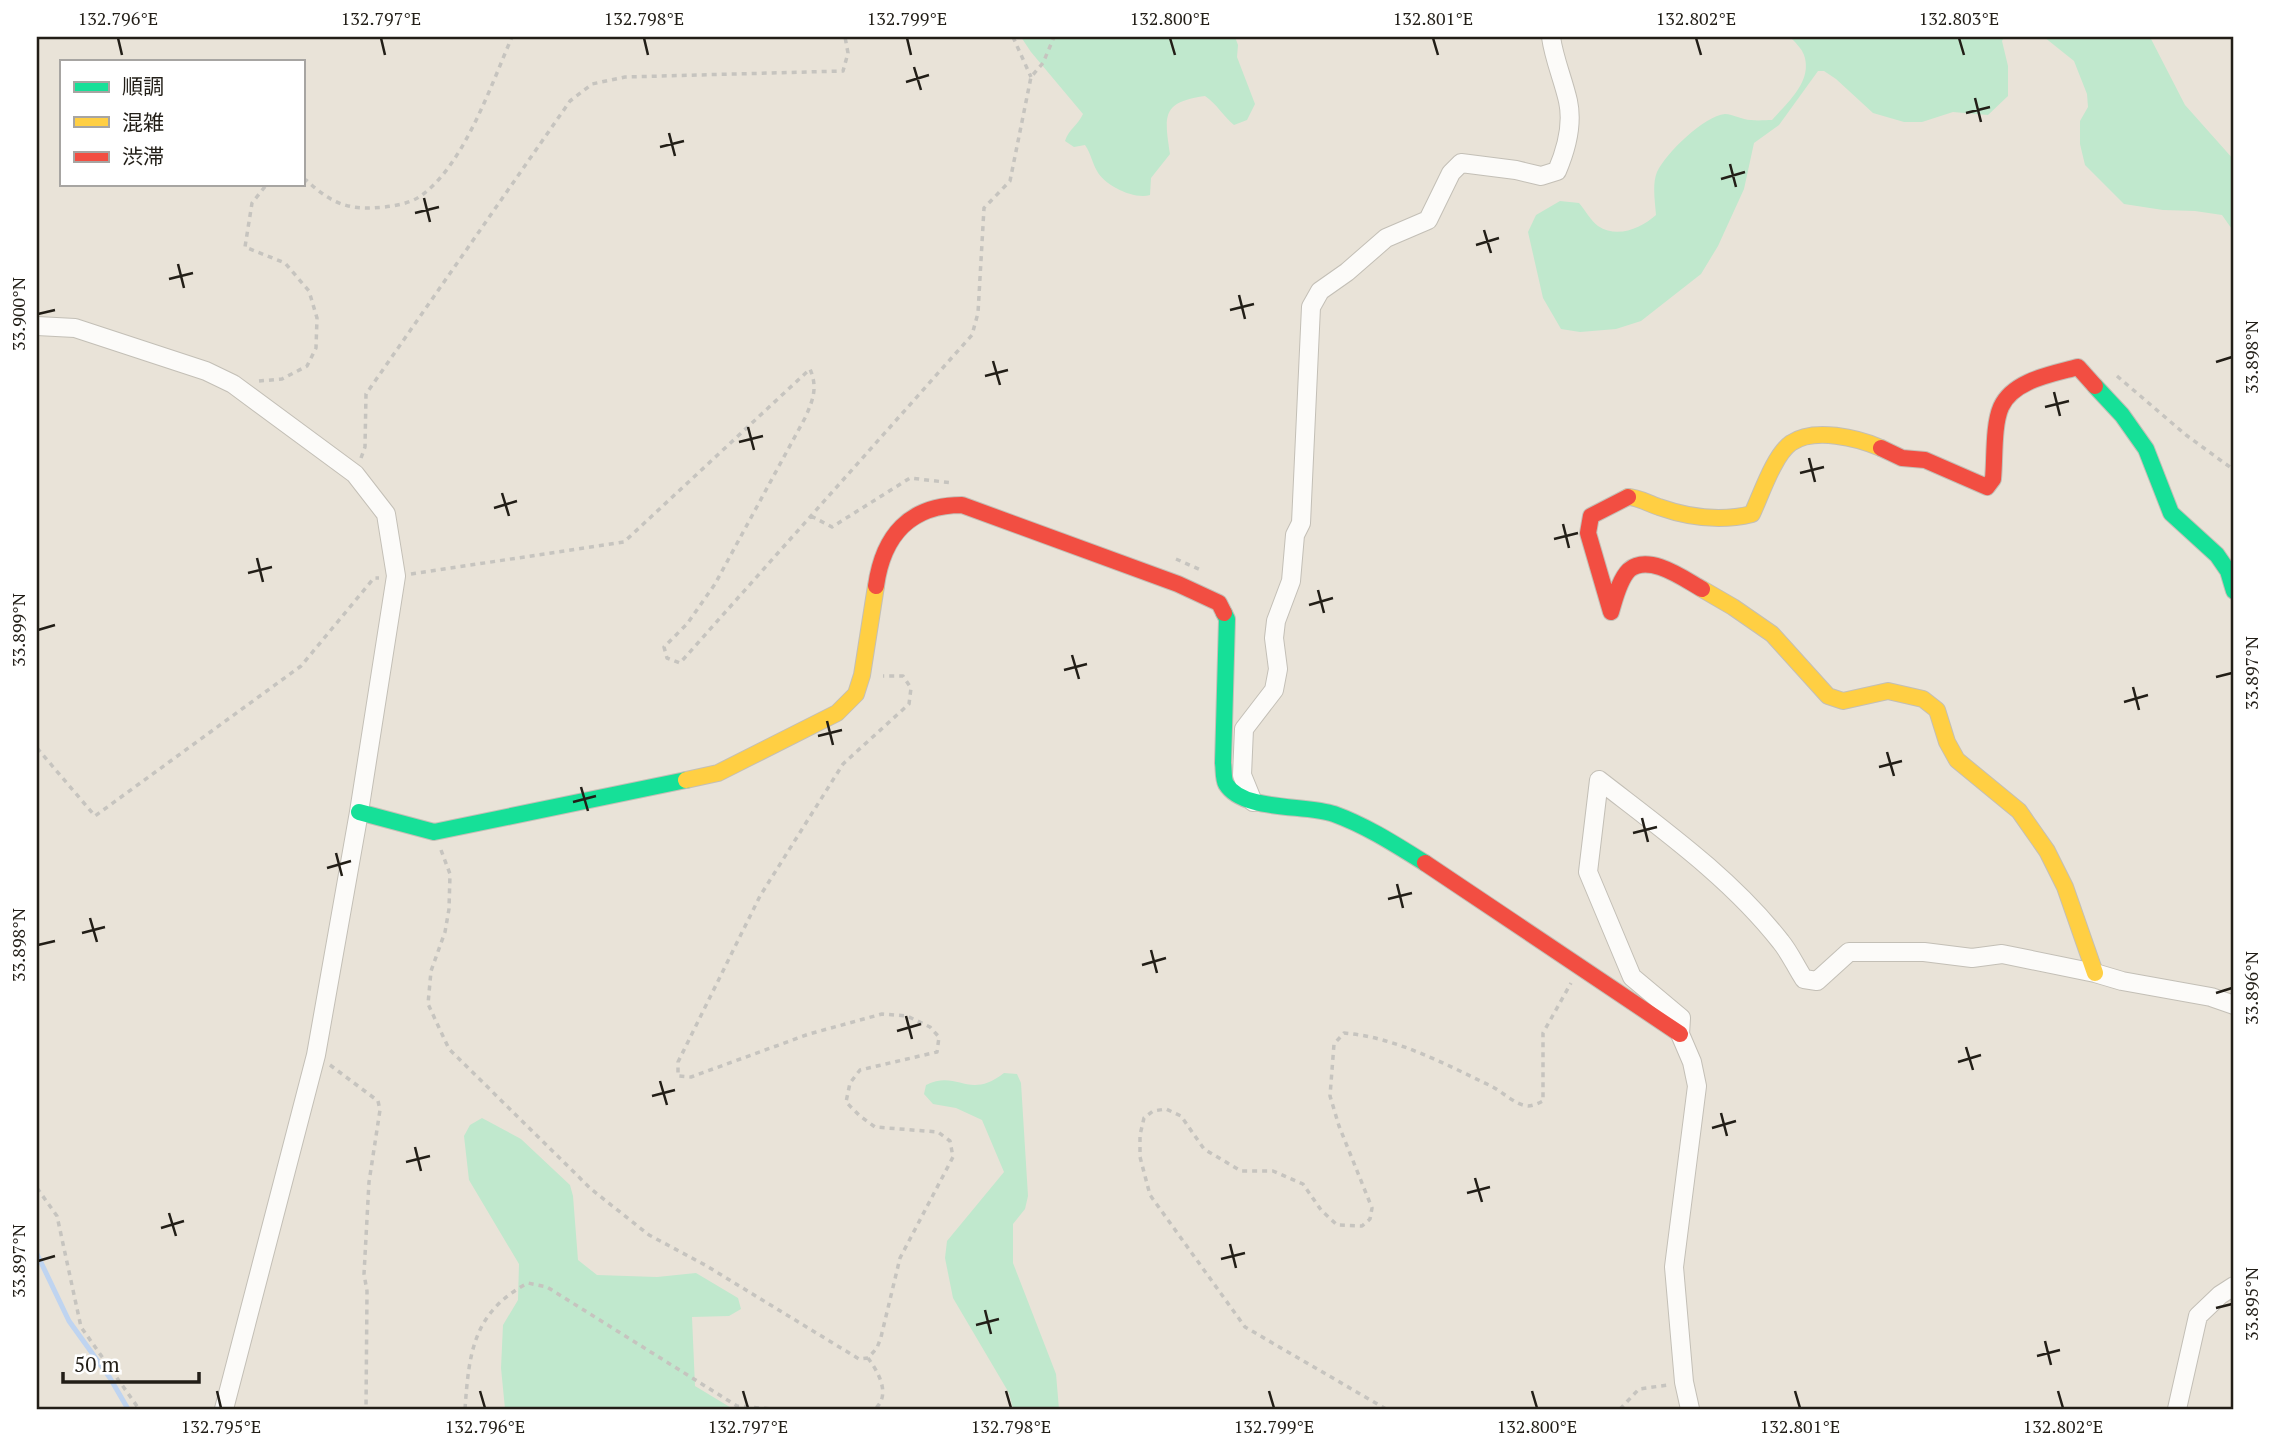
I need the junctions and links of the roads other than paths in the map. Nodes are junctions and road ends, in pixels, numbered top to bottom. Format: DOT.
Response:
graph roads {
  1 [pos="1551,37"];
  2 [pos="37,326"];
  3 [pos="2234,591"];
  4 [pos="1253,802"];
  5 [pos="359,813"];
  6 [pos="2095,973"];
  7 [pos="2234,1005"];
  8 [pos="1680,1034"];
  9 [pos="2234,1286"];
  10 [pos="224,1409"];
  11 [pos="1690,1409"];
  12 [pos="2177,1409"];
  1 -- 4 [label="street"];
  2 -- 5 [label="street"];
  3 -- 6 [label="street"];
  4 -- 5 [label="street"];
  4 -- 8 [label="street"];
  5 -- 10 [label="street"];
  6 -- 7 [label="street"];
  6 -- 8 [label="street"];
  8 -- 11 [label="street"];
  9 -- 12 [label="street"];
}
